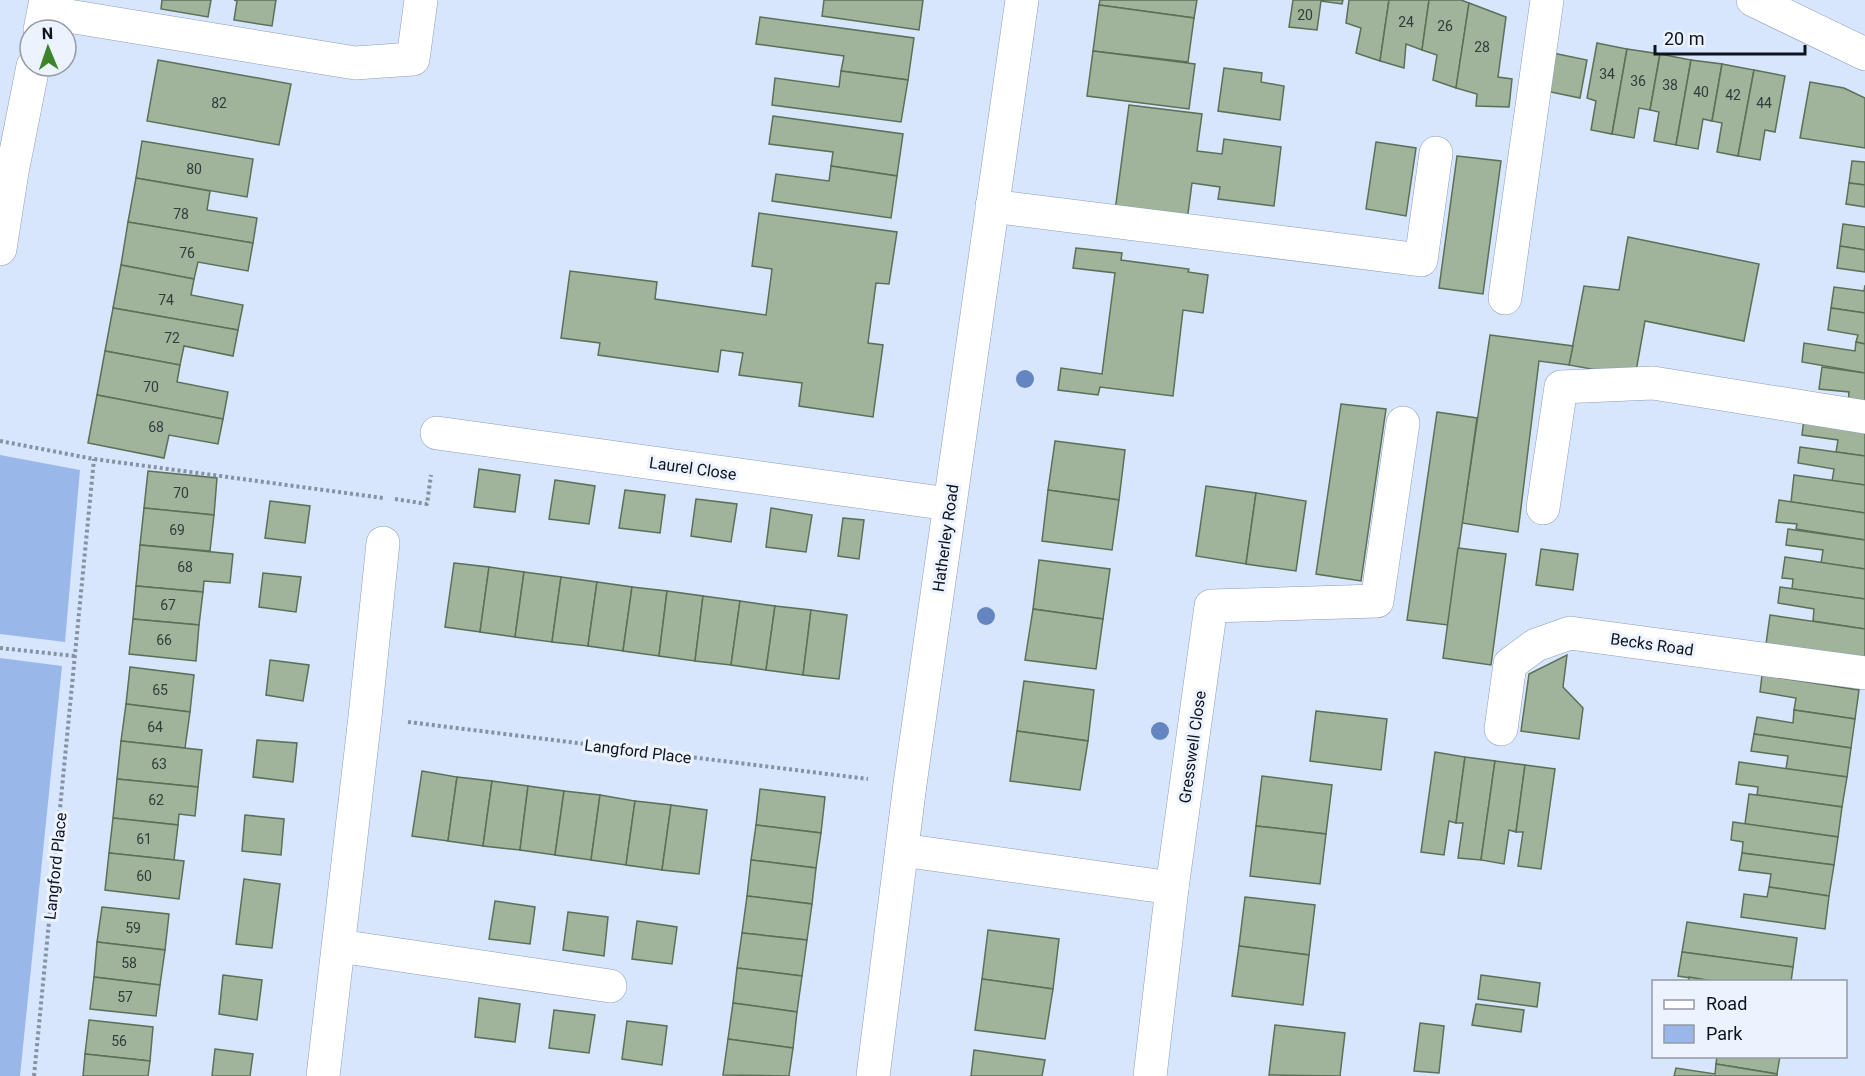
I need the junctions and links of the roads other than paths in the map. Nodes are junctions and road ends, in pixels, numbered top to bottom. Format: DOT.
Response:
graph roads {
  1 [pos="421,0"];
  2 [pos="1022,0"];
  3 [pos="1546,0"];
  4 [pos="1753,0"];
  5 [pos="43,14"];
  6 [pos="1865,54"];
  7 [pos="30,78"];
  8 [pos="1436,153"];
  9 [pos="7,160"];
  10 [pos="992,206"];
  11 [pos="0,249"];
  12 [pos="1505,298"];
  13 [pos="1865,417"];
  14 [pos="1402,423"];
  15 [pos="437,433"];
  16 [pos="949,504"];
  17 [pos="1543,508"];
  18 [pos="383,543"];
  19 [pos="1865,673"];
  20 [pos="1501,729"];
  21 [pos="902,850"];
  22 [pos="1172,888"];
  23 [pos="339,946"];
  24 [pos="610,986"];
  25 [pos="323,1076"];
  26 [pos="873,1076"];
  27 [pos="1150,1076"];
  1 -- 5 [label="street"];
  2 -- 10 [label="street, Hatherley Road"];
  3 -- 12 [label="street"];
  4 -- 6 [label="street"];
  7 -- 9 [label="street"];
  8 -- 10 [label="street"];
  9 -- 11 [label="street"];
  10 -- 16 [label="street, Hatherley Road"];
  13 -- 17 [label="street"];
  14 -- 22 [label="street, Gresswell Close"];
  15 -- 16 [label="street, Laurel Close"];
  16 -- 21 [label="street, Hatherley Road"];
  18 -- 23 [label="street"];
  19 -- 20 [label="street, Becks Road"];
  21 -- 22 [label="street"];
  21 -- 26 [label="street, Hatherley Road"];
  22 -- 27 [label="street, Gresswell Close"];
  23 -- 24 [label="street"];
  23 -- 25 [label="street"];
}
